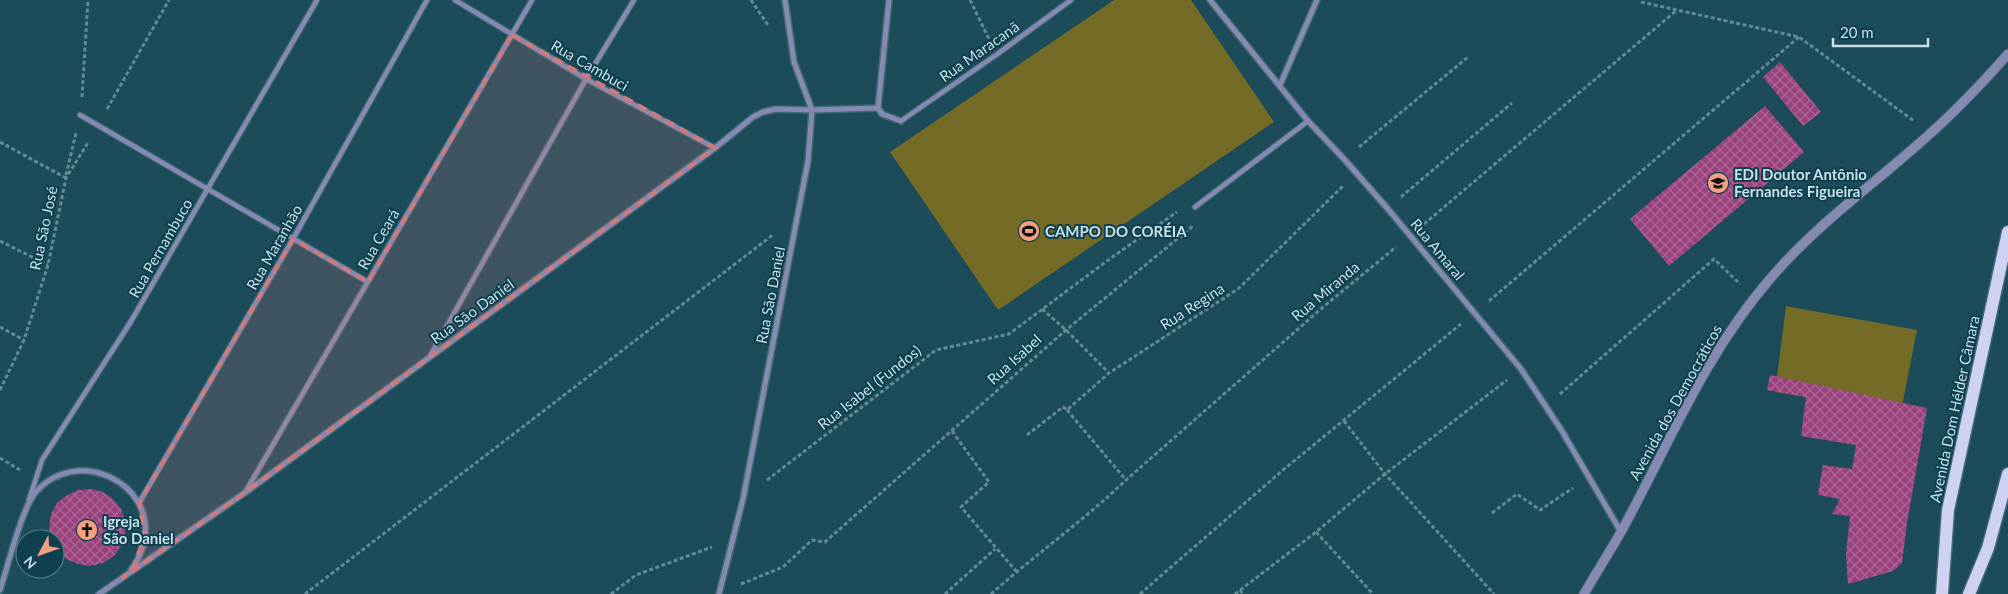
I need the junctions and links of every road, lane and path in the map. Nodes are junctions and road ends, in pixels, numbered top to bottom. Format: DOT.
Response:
graph roads {
  1 [pos="88,0"];
  2 [pos="169,0"];
  3 [pos="317,0"];
  4 [pos="427,0"];
  5 [pos="455,0"];
  6 [pos="532,0"];
  7 [pos="634,0"];
  8 [pos="785,0"];
  9 [pos="889,0"];
  10 [pos="970,0"];
  11 [pos="1071,0"];
  12 [pos="1210,0"];
  13 [pos="1317,0"];
  14 [pos="1642,2"];
  15 [pos="1677,10"];
  16 [pos="512,35"];
  17 [pos="2008,54"];
  18 [pos="996,55"];
  19 [pos="1468,57"];
  20 [pos="586,79"];
  21 [pos="1280,85"];
  22 [pos="1512,103"];
  23 [pos="878,108"];
  24 [pos="812,110"];
  25 [pos="80,115"];
  26 [pos="901,121"];
  27 [pos="1308,121"];
  28 [pos="98,126"];
  29 [pos="1931,134"];
  30 [pos="0,142"];
  31 [pos="715,148"];
  32 [pos="1344,158"];
  33 [pos="1356,174"];
  34 [pos="66,178"];
  35 [pos="208,189"];
  36 [pos="1195,207"];
  37 [pos="1388,209"];
  38 [pos="798,216"];
  39 [pos="2008,232"];
  40 [pos="1410,236"];
  41 [pos="293,239"];
  42 [pos="0,242"];
  43 [pos="48,265"];
  44 [pos="368,282"];
  45 [pos="1755,298"];
  46 [pos="1042,309"];
  47 [pos="0,327"];
  48 [pos="1066,330"];
  49 [pos="24,340"];
  50 [pos="428,359"];
  51 [pos="1521,369"];
  52 [pos="1109,373"];
  53 [pos="0,390"];
  54 [pos="1546,406"];
  55 [pos="1067,410"];
  56 [pos="1343,421"];
  57 [pos="952,431"];
  58 [pos="1027,435"];
  59 [pos="1386,474"];
  60 [pos="2008,474"];
  61 [pos="1589,477"];
  62 [pos="1126,480"];
  63 [pos="246,492"];
  64 [pos="743,499"];
  65 [pos="138,504"];
  66 [pos="27,508"];
  67 [pos="1492,513"];
  68 [pos="1316,532"];
  69 [pos="1621,532"];
  70 [pos="733,540"];
  71 [pos="995,548"];
  72 [pos="1016,571"];
  73 [pos="123,578"];
  74 [pos="0,590"];
  75 [pos="1240,590"];
  76 [pos="99,594"];
  77 [pos="304,594"];
  78 [pos="611,594"];
  79 [pos="720,594"];
  80 [pos="945,594"];
  81 [pos="990,594"];
  82 [pos="1235,594"];
  83 [pos="1243,594"];
  84 [pos="1372,594"];
  85 [pos="1494,594"];
  86 [pos="1584,594"];
  87 [pos="1942,594"];
  88 [pos="1969,594"];
  1 -- 25 [label="path"];
  2 -- 28 [label="path, Rua São José"];
  3 -- 35 [label="street, Rua Pernambuco"];
  4 -- 41 [label="street, Rua Maranhão"];
  5 -- 16 [label="street, Rua Cambuci"];
  6 -- 16 [label="street, Rua Ceará"];
  7 -- 20 [label="street"];
  8 -- 24 [label="street, Rua São Daniel"];
  9 -- 23 [label="street"];
  10 -- 18 [label="path"];
  11 -- 18 [label="street, Rua Maracanã"];
  12 -- 21 [label="street, Rua Amaral"];
  13 -- 21 [label="street"];
  14 -- 15 [label="path"];
  15 -- 29 [label="path"];
  15 -- 40 [label="path, Rua Miranda"];
  16 -- 20 [label="street, Rua Cambuci"];
  16 -- 44 [label="street, Rua Ceará"];
  17 -- 29 [label="street, Avenida dos Democráticos"];
  18 -- 26 [label="street, Rua Maracanã"];
  19 -- 32 [label="path"];
  20 -- 31 [label="street, Rua Cambuci"];
  20 -- 50 [label="street"];
  21 -- 27 [label="street, Rua Amaral"];
  22 -- 37 [label="path"];
  23 -- 24 [label="street, Rua Sāo Daniel"];
  23 -- 26 [label="street"];
  24 -- 31 [label="street, Rua Sāo Daniel"];
  24 -- 38 [label="street, Rua São Daniel"];
  25 -- 28 [label="street"];
  25 -- 34 [label="path"];
  27 -- 32 [label="street, Rua Amaral"];
  27 -- 36 [label="street"];
  28 -- 34 [label="path, Rua São José"];
  28 -- 35 [label="street"];
  29 -- 45 [label="street, Avenida dos Democráticos"];
  30 -- 34 [label="path"];
  31 -- 50 [label="street, Rua Sāo Daniel"];
  32 -- 33 [label="street, Rua Amaral"];
  33 -- 37 [label="street, Rua Amaral"];
  33 -- 52 [label="path, Rua Regina"];
  34 -- 43 [label="path, Rua São José"];
  35 -- 41 [label="street"];
  35 -- 66 [label="street, Rua Pernambuco"];
  36 -- 46 [label="path, Rua Isabel (Fundos)"];
  36 -- 48 [label="path, Rua Isabel"];
  37 -- 40 [label="street, Rua Amaral"];
  38 -- 64 [label="street, Rua São Daniel"];
  38 -- 77 [label="path"];
  39 -- 87 [label="main road, Avenida Dom Hélder Câmara"];
  40 -- 51 [label="street, Rua Amaral"];
  40 -- 62 [label="path, Rua Miranda"];
  41 -- 44 [label="street"];
  41 -- 65 [label="street, Rua Maranhão"];
  42 -- 43 [label="path"];
  43 -- 49 [label="path, Rua São José"];
  44 -- 63 [label="street, Rua Ceará"];
  45 -- 54 [label="path"];
  45 -- 69 [label="street, Avenida dos Democráticos"];
  46 -- 48 [label="path"];
  46 -- 64 [label="path, Rua Isabel (Fundos)"];
  47 -- 49 [label="path"];
  48 -- 52 [label="path"];
  48 -- 57 [label="path, Rua Isabel"];
  49 -- 53 [label="path, Rua São José"];
  50 -- 63 [label="street, Rua Sāo Daniel"];
  51 -- 54 [label="street, Rua Amaral"];
  51 -- 59 [label="path"];
  52 -- 55 [label="path, Rua Regina"];
  54 -- 61 [label="street, Rua Amaral"];
  55 -- 58 [label="path, Rua Regina"];
  55 -- 62 [label="path"];
  56 -- 59 [label="path"];
  57 -- 71 [label="path"];
  57 -- 79 [label="path, Rua Isabel"];
  59 -- 68 [label="path"];
  59 -- 85 [label="path"];
  60 -- 88 [label="main road"];
  61 -- 67 [label="path"];
  61 -- 69 [label="street, Rua Amaral"];
  62 -- 72 [label="path, Rua Miranda"];
  63 -- 73 [label="street, Rua Sāo Daniel"];
  64 -- 70 [label="street, Rua São Daniel"];
  65 -- 66 [label="street"];
  65 -- 73 [label="street"];
  66 -- 74 [label="street"];
  68 -- 75 [label="path"];
  68 -- 84 [label="path"];
  69 -- 86 [label="street, Avenida dos Democráticos"];
  70 -- 78 [label="path"];
  70 -- 79 [label="street, Rua São Daniel"];
  71 -- 72 [label="path"];
  71 -- 80 [label="path"];
  72 -- 81 [label="path, Rua Miranda"];
  73 -- 76 [label="street, Rua Sāo Daniel"];
  75 -- 82 [label="path"];
  75 -- 83 [label="path"];
}
